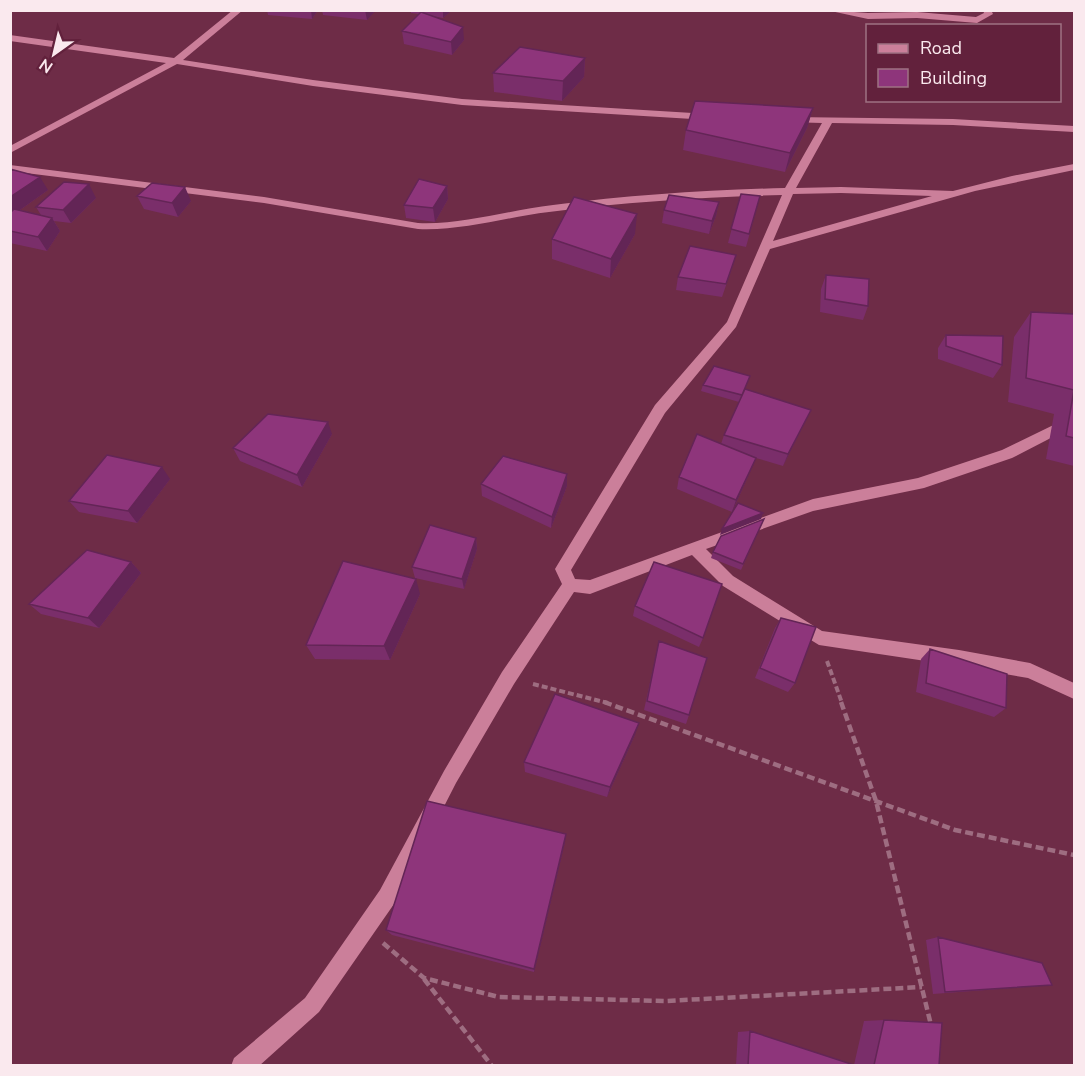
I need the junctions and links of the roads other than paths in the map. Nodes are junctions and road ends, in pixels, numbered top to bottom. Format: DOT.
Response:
graph roads {
  1 [pos="239,10"];
  2 [pos="830,10"];
  3 [pos="987,10"];
  4 [pos="10,38"];
  5 [pos="176,61"];
  6 [pos="720,118"];
  7 [pos="777,120"];
  8 [pos="829,120"];
  9 [pos="1074,129"];
  10 [pos="10,150"];
  11 [pos="1074,167"];
  12 [pos="10,168"];
  13 [pos="789,191"];
  14 [pos="954,194"];
  15 [pos="765,247"];
  16 [pos="1074,420"];
  17 [pos="695,548"];
  18 [pos="570,585"];
  19 [pos="1074,691"];
  20 [pos="242,1065"];
  1 -- 5 [label="street"];
  2 -- 3 [label="street"];
  4 -- 5 [label="street"];
  5 -- 6 [label="street"];
  5 -- 10 [label="street"];
  7 -- 8 [label="street"];
  8 -- 9 [label="street"];
  8 -- 13 [label="street"];
  11 -- 14 [label="street"];
  12 -- 13 [label="street"];
  13 -- 14 [label="street"];
  13 -- 15 [label="street"];
  14 -- 15 [label="street"];
  15 -- 18 [label="street"];
  16 -- 17 [label="street"];
  17 -- 18 [label="street"];
  17 -- 19 [label="street"];
  18 -- 20 [label="street"];
}
